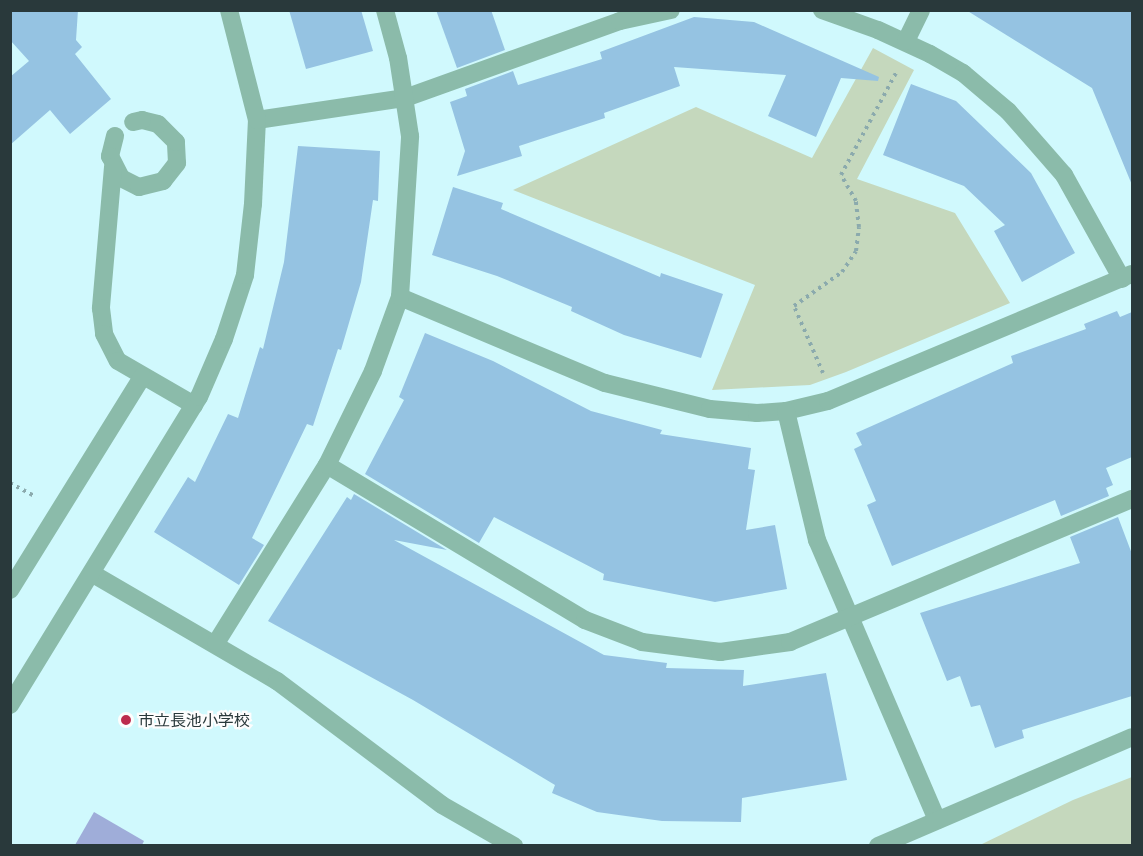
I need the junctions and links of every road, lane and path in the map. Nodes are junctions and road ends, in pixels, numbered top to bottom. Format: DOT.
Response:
graph roads {
  1 [pos="229,10"];
  2 [pos="385,10"];
  3 [pos="671,10"];
  4 [pos="822,10"];
  5 [pos="921,10"];
  6 [pos="906,41"];
  7 [pos="901,62"];
  8 [pos="405,98"];
  9 [pos="256,120"];
  10 [pos="133,123"];
  11 [pos="115,136"];
  12 [pos="113,167"];
  13 [pos="1127,277"];
  14 [pos="400,297"];
  15 [pos="142,377"];
  16 [pos="825,379"];
  17 [pos="194,405"];
  18 [pos="786,411"];
  19 [pos="327,465"];
  20 [pos="10,483"];
  21 [pos="36,497"];
  22 [pos="1132,499"];
  23 [pos="93,574"];
  24 [pos="10,590"];
  25 [pos="850,618"];
  26 [pos="216,643"];
  27 [pos="10,705"];
  28 [pos="1132,737"];
  29 [pos="937,820"];
  30 [pos="514,846"];
  31 [pos="878,846"];
  1 -- 9 [label="street"];
  2 -- 8 [label="street"];
  3 -- 8 [label="street"];
  4 -- 6 [label="street"];
  5 -- 6 [label="street"];
  6 -- 13 [label="street"];
  7 -- 16 [label="path"];
  8 -- 9 [label="street"];
  8 -- 14 [label="street"];
  9 -- 17 [label="street"];
  10 -- 12 [label="street"];
  11 -- 12 [label="street"];
  12 -- 15 [label="street"];
  13 -- 18 [label="street"];
  14 -- 18 [label="street"];
  14 -- 19 [label="street"];
  15 -- 17 [label="street"];
  15 -- 24 [label="street"];
  17 -- 23 [label="street"];
  18 -- 25 [label="street"];
  19 -- 25 [label="street"];
  19 -- 26 [label="street"];
  20 -- 21 [label="path"];
  22 -- 25 [label="street"];
  23 -- 26 [label="street"];
  23 -- 27 [label="street"];
  25 -- 29 [label="street"];
  26 -- 30 [label="street"];
  28 -- 29 [label="street"];
  29 -- 31 [label="street"];
}
